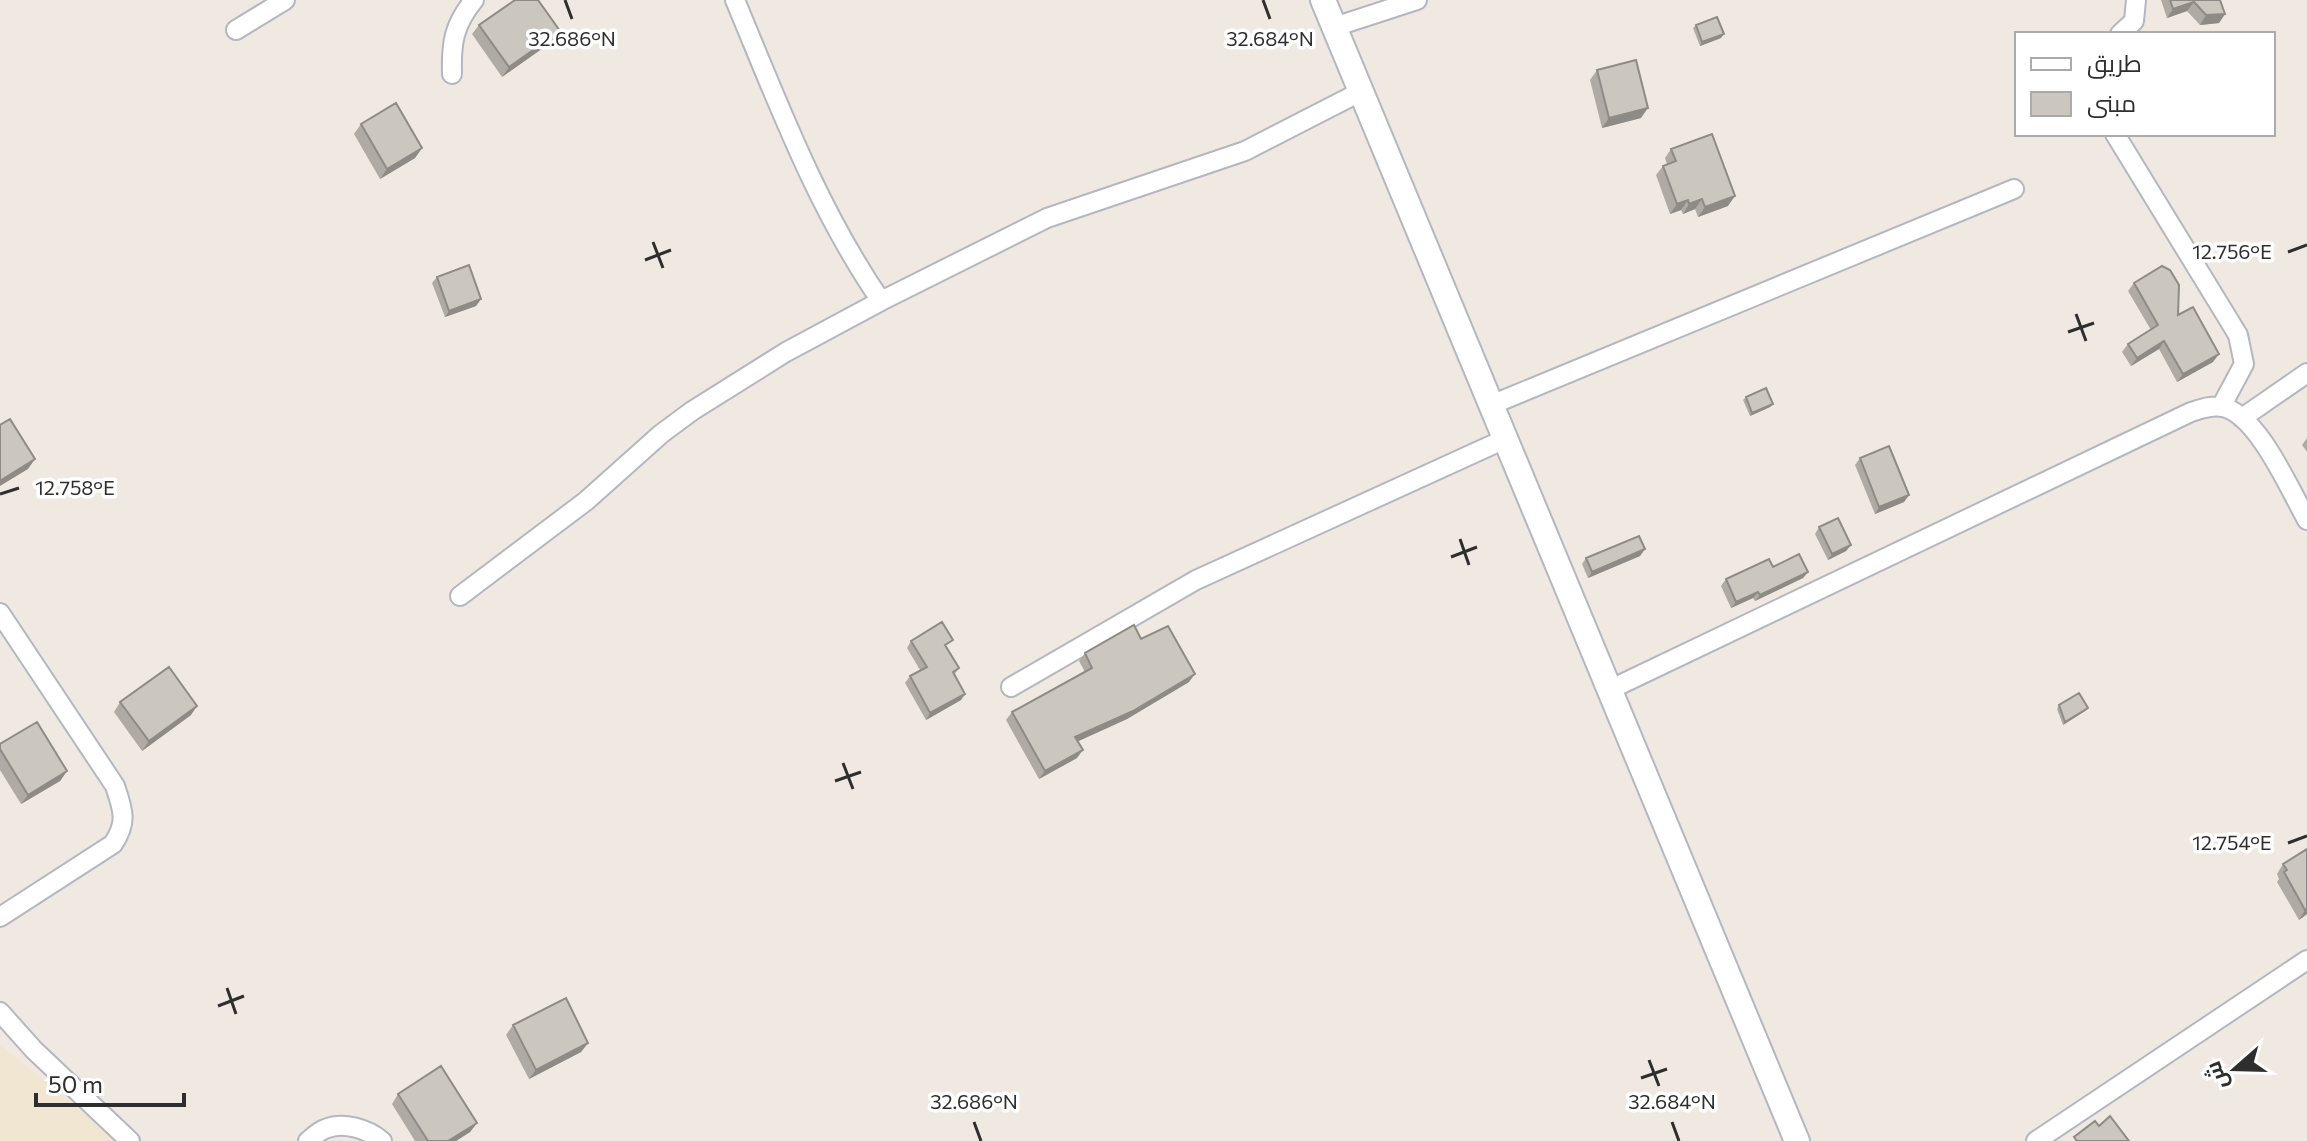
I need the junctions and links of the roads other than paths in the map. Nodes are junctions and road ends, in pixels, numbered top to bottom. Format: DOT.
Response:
graph roads {
  1 [pos="285,0"];
  2 [pos="474,0"];
  3 [pos="735,0"];
  4 [pos="1323,0"];
  5 [pos="1417,0"];
  6 [pos="2136,0"];
  7 [pos="1334,27"];
  8 [pos="236,30"];
  9 [pos="2122,32"];
  10 [pos="452,74"];
  11 [pos="1360,92"];
  12 [pos="2116,136"];
  13 [pos="2014,189"];
  14 [pos="881,301"];
  15 [pos="2307,373"];
  16 [pos="1491,405"];
  17 [pos="2221,407"];
  18 [pos="2242,418"];
  19 [pos="1505,439"];
  20 [pos="2307,520"];
  21 [pos="460,596"];
  22 [pos="0,613"];
  23 [pos="1011,687"];
  24 [pos="1609,690"];
  25 [pos="0,917"];
  26 [pos="2307,960"];
  27 [pos="0,1012"];
  28 [pos="0,1033"];
  29 [pos="34,1050"];
  30 [pos="130,1141"];
  31 [pos="308,1141"];
  32 [pos="382,1141"];
  33 [pos="1797,1141"];
  34 [pos="2036,1141"];
  1 -- 8 [label="street"];
  2 -- 10 [label="street"];
  3 -- 14 [label="street"];
  4 -- 7 [label="street"];
  5 -- 7 [label="street"];
  6 -- 9 [label="street"];
  7 -- 11 [label="street"];
  11 -- 14 [label="street"];
  11 -- 16 [label="street"];
  12 -- 17 [label="street"];
  13 -- 16 [label="street"];
  14 -- 21 [label="street"];
  15 -- 18 [label="street"];
  16 -- 19 [label="street"];
  17 -- 18 [label="street"];
  17 -- 24 [label="street"];
  18 -- 20 [label="street"];
  19 -- 23 [label="street"];
  19 -- 24 [label="street"];
  22 -- 25 [label="street"];
  24 -- 33 [label="street"];
  26 -- 34 [label="street"];
  27 -- 29 [label="street"];
  28 -- 29 [label="street"];
  29 -- 30 [label="street"];
  31 -- 32 [label="street"];
}
